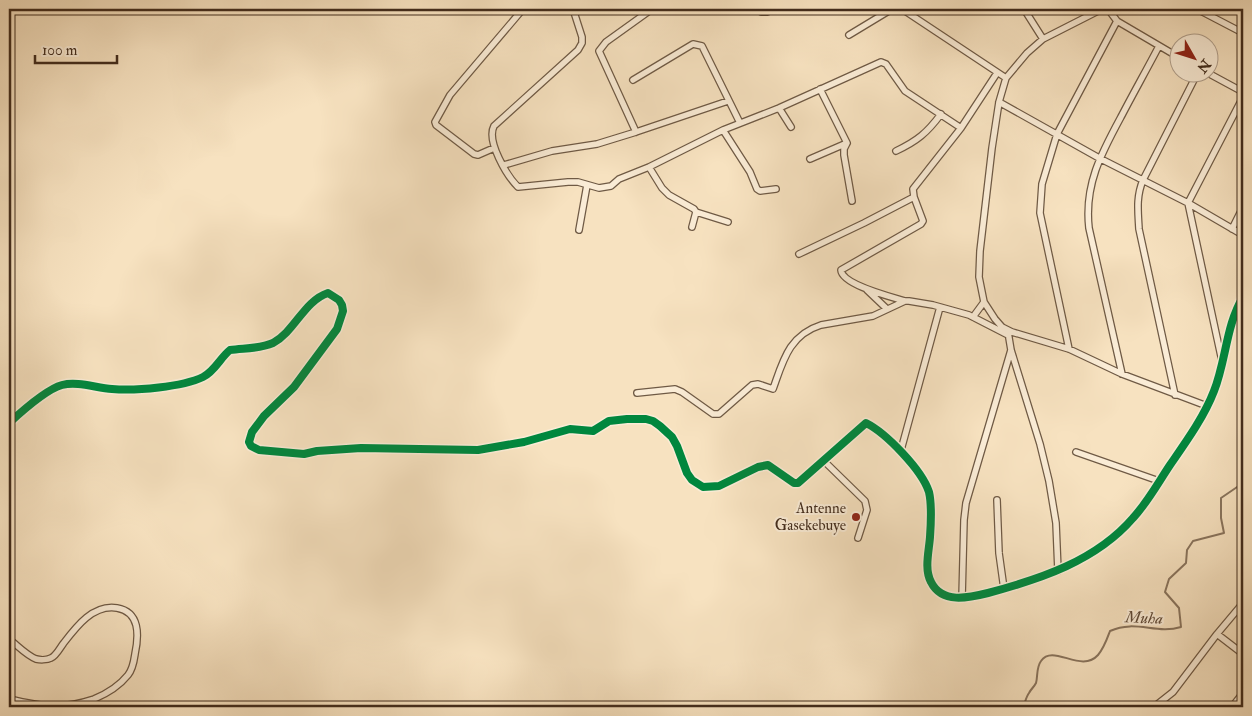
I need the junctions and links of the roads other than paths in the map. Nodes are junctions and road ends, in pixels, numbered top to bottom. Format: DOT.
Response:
graph roads {
  1 [pos="523,9"];
  2 [pos="573,9"];
  3 [pos="652,9"];
  4 [pos="759,9"];
  5 [pos="776,9"];
  6 [pos="892,9"];
  7 [pos="902,9"];
  8 [pos="1024,9"];
  9 [pos="1102,9"];
  10 [pos="1108,9"];
  11 [pos="1197,9"];
  12 [pos="1117,21"];
  13 [pos="1243,33"];
  14 [pos="849,35"];
  15 [pos="1043,39"];
  16 [pos="1159,46"];
  17 [pos="1170,52"];
  18 [pos="997,73"];
  19 [pos="1006,78"];
  20 [pos="633,80"];
  21 [pos="1220,80"];
  22 [pos="1193,82"];
  23 [pos="820,90"];
  24 [pos="1243,92"];
  25 [pos="1243,97"];
  26 [pos="728,101"];
  27 [pos="999,102"];
  28 [pos="779,108"];
  29 [pos="941,114"];
  30 [pos="740,123"];
  31 [pos="791,127"];
  32 [pos="961,128"];
  33 [pos="722,130"];
  34 [pos="636,132"];
  35 [pos="1057,134"];
  36 [pos="847,143"];
  37 [pos="494,148"];
  38 [pos="896,151"];
  39 [pos="1099,158"];
  40 [pos="810,159"];
  41 [pos="504,165"];
  42 [pos="649,167"];
  43 [pos="1143,180"];
  44 [pos="587,185"];
  45 [pos="776,189"];
  46 [pos="914,197"];
  47 [pos="852,201"];
  48 [pos="1188,203"];
  49 [pos="1243,207"];
  50 [pos="696,212"];
  51 [pos="728,222"];
  52 [pos="692,227"];
  53 [pos="1232,229"];
  54 [pos="579,230"];
  55 [pos="1243,235"];
  56 [pos="798,254"];
  57 [pos="866,289"];
  58 [pos="1243,297"];
  59 [pos="905,301"];
  60 [pos="984,302"];
  61 [pos="940,307"];
  62 [pos="887,309"];
  63 [pos="988,310"];
  64 [pos="972,316"];
  65 [pos="980,320"];
  66 [pos="1008,332"];
  67 [pos="1069,349"];
  68 [pos="1011,350"];
  69 [pos="1222,364"];
  70 [pos="1122,374"];
  71 [pos="637,392"];
  72 [pos="1175,395"];
  73 [pos="1207,406"];
  74 [pos="9,423"];
  75 [pos="901,450"];
  76 [pos="1076,452"];
  77 [pos="824,461"];
  78 [pos="1159,481"];
  79 [pos="997,500"];
  80 [pos="858,538"];
  81 [pos="1058,571"];
  82 [pos="1004,589"];
  83 [pos="962,598"];
  84 [pos="1243,603"];
  85 [pos="1217,634"];
  86 [pos="9,639"];
  87 [pos="1243,654"];
  88 [pos="1243,693"];
  89 [pos="9,699"];
  90 [pos="1154,707"];
  91 [pos="1232,707"];
  1 -- 37 [label="street"];
  2 -- 37 [label="street"];
  3 -- 34 [label="street"];
  4 -- 5 [label="street"];
  6 -- 14 [label="street"];
  7 -- 18 [label="street"];
  8 -- 15 [label="street"];
  9 -- 15 [label="street"];
  10 -- 12 [label="street"];
  11 -- 13 [label="street"];
  12 -- 16 [label="street"];
  12 -- 35 [label="street"];
  15 -- 19 [label="street"];
  16 -- 17 [label="street"];
  16 -- 39 [label="street"];
  18 -- 19 [label="street"];
  18 -- 32 [label="street"];
  19 -- 27 [label="street"];
  20 -- 26 [label="street"];
  21 -- 24 [label="street"];
  22 -- 43 [label="street"];
  23 -- 28 [label="street"];
  23 -- 29 [label="street"];
  23 -- 36 [label="street"];
  25 -- 48 [label="street"];
  26 -- 30 [label="street"];
  26 -- 34 [label="street"];
  27 -- 35 [label="street"];
  27 -- 60 [label="street"];
  28 -- 30 [label="street"];
  28 -- 31 [label="street"];
  29 -- 32 [label="street"];
  29 -- 38 [label="street"];
  30 -- 33 [label="street"];
  32 -- 46 [label="street"];
  33 -- 42 [label="street"];
  33 -- 45 [label="street"];
  34 -- 41 [label="street"];
  35 -- 39 [label="street"];
  35 -- 67 [label="street"];
  36 -- 40 [label="street"];
  36 -- 47 [label="street"];
  37 -- 41 [label="street"];
  39 -- 43 [label="street"];
  39 -- 70 [label="street"];
  41 -- 44 [label="street"];
  42 -- 44 [label="street"];
  42 -- 50 [label="street"];
  43 -- 48 [label="street"];
  43 -- 72 [label="street"];
  44 -- 54 [label="street"];
  46 -- 56 [label="street"];
  46 -- 57 [label="street"];
  48 -- 53 [label="street"];
  48 -- 69 [label="street"];
  49 -- 53 [label="street"];
  50 -- 51 [label="street"];
  50 -- 52 [label="street"];
  53 -- 55 [label="street"];
  57 -- 59 [label="street"];
  57 -- 62 [label="street"];
  58 -- 69 [label="street"];
  59 -- 61 [label="street"];
  59 -- 62 [label="street"];
  60 -- 63 [label="street"];
  60 -- 64 [label="street"];
  61 -- 64 [label="street"];
  61 -- 75 [label="street"];
  62 -- 71 [label="street"];
  63 -- 65 [label="street"];
  63 -- 66 [label="street"];
  64 -- 65 [label="street"];
  65 -- 66 [label="street"];
  66 -- 67 [label="street"];
  66 -- 68 [label="street"];
  67 -- 70 [label="street"];
  68 -- 81 [label="street"];
  68 -- 83 [label="street"];
  69 -- 73 [label="street"];
  70 -- 72 [label="street"];
  72 -- 73 [label="street"];
  73 -- 78 [label="street"];
  74 -- 77 [label="street"];
  75 -- 77 [label="street"];
  75 -- 83 [label="street"];
  76 -- 78 [label="street"];
  77 -- 80 [label="street"];
  78 -- 81 [label="street"];
  79 -- 82 [label="street"];
  81 -- 82 [label="street"];
  82 -- 83 [label="street"];
  84 -- 85 [label="street"];
  85 -- 87 [label="street"];
  85 -- 90 [label="street"];
  86 -- 89 [label="street"];
  88 -- 91 [label="street"];
}
